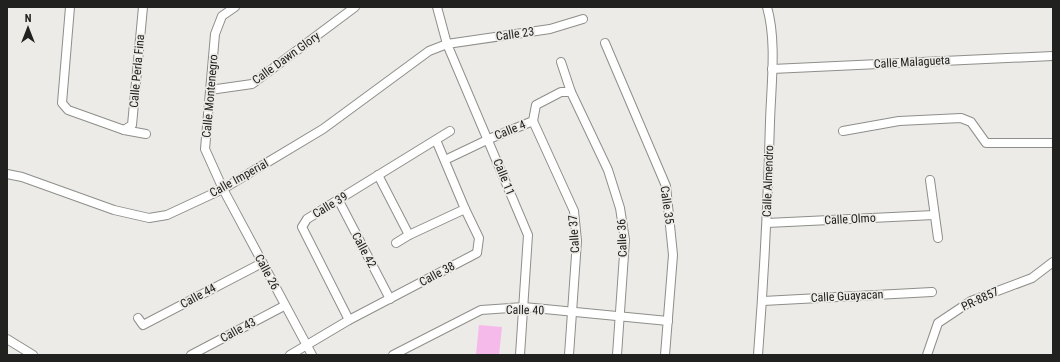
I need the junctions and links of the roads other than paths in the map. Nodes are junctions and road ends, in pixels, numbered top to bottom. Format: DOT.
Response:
graph roads {
  1 [pos="70,7"];
  2 [pos="143,7"];
  3 [pos="235,7"];
  4 [pos="355,7"];
  5 [pos="437,7"];
  6 [pos="767,7"];
  7 [pos="583,19"];
  8 [pos="605,43"];
  9 [pos="447,44"];
  10 [pos="1053,56"];
  11 [pos="561,62"];
  12 [pos="772,69"];
  13 [pos="210,90"];
  14 [pos="571,92"];
  15 [pos="533,121"];
  16 [pos="124,130"];
  17 [pos="450,130"];
  18 [pos="843,131"];
  19 [pos="146,134"];
  20 [pos="489,139"];
  21 [pos="436,140"];
  22 [pos="1053,143"];
  23 [pos="445,160"];
  24 [pos="7,174"];
  25 [pos="378,175"];
  26 [pos="930,180"];
  27 [pos="223,189"];
  28 [pos="339,201"];
  29 [pos="465,209"];
  30 [pos="934,215"];
  31 [pos="767,223"];
  32 [pos="409,235"];
  33 [pos="938,238"];
  34 [pos="396,243"];
  35 [pos="1053,262"];
  36 [pos="262,263"];
  37 [pos="932,292"];
  38 [pos="390,299"];
  39 [pos="762,301"];
  40 [pos="284,306"];
  41 [pos="524,307"];
  42 [pos="572,313"];
  43 [pos="620,317"];
  44 [pos="138,318"];
  45 [pos="349,320"];
  46 [pos="668,321"];
  47 [pos="7,339"];
  48 [pos="308,346"];
  49 [pos="403,353"];
  50 [pos="33,355"];
  51 [pos="191,355"];
  52 [pos="290,355"];
  53 [pos="312,355"];
  54 [pos="393,355"];
  55 [pos="520,355"];
  56 [pos="569,355"];
  57 [pos="617,355"];
  58 [pos="665,355"];
  59 [pos="758,355"];
  60 [pos="926,355"];
  1 -- 16 [label="street"];
  2 -- 16 [label="street, Calle Perla Fina"];
  3 -- 13 [label="street, Calle Montenegro"];
  4 -- 13 [label="street, Calle Dawn Glory"];
  5 -- 9 [label="street, Calle 11"];
  6 -- 12 [label="street, Calle Almendro"];
  7 -- 9 [label="street, Calle 23"];
  8 -- 46 [label="street, Calle 35"];
  9 -- 20 [label="street, Calle 11"];
  9 -- 27 [label="street, Calle Imperial"];
  10 -- 12 [label="street, Calle Malagueta"];
  11 -- 14 [label="street"];
  12 -- 31 [label="street, Calle Almendro"];
  13 -- 27 [label="street, Calle Montenegro"];
  14 -- 15 [label="street, Calle 4"];
  14 -- 43 [label="street, Calle 36"];
  15 -- 20 [label="street, Calle 4"];
  15 -- 42 [label="street, Calle 37"];
  16 -- 19 [label="street"];
  17 -- 21 [label="street, Calle 39"];
  18 -- 22 [label="street"];
  20 -- 23 [label="street, Calle 4"];
  20 -- 41 [label="street, Calle 11"];
  21 -- 23 [label="street, Calle 38"];
  21 -- 25 [label="street, Calle 39"];
  23 -- 29 [label="street, Calle 38"];
  24 -- 27 [label="street, Calle Imperial"];
  25 -- 28 [label="street, Calle 39"];
  25 -- 32 [label="street"];
  26 -- 30 [label="street"];
  27 -- 36 [label="street, Calle 26"];
  28 -- 38 [label="street, Calle 42"];
  28 -- 45 [label="street, Calle 39"];
  29 -- 32 [label="street"];
  29 -- 38 [label="street, Calle 38"];
  30 -- 31 [label="street, Calle Olmo"];
  30 -- 33 [label="street"];
  31 -- 39 [label="street, Calle Almendro"];
  32 -- 34 [label="street"];
  35 -- 60 [label="street, PR-8857 / PR-8857"];
  36 -- 40 [label="street, Calle 26"];
  36 -- 44 [label="street, Calle 44"];
  37 -- 39 [label="street, Calle Guayacan"];
  38 -- 45 [label="street, Calle 38"];
  39 -- 59 [label="street, Calle Almendro"];
  40 -- 48 [label="street, Calle 26"];
  40 -- 51 [label="street, Calle 43"];
  41 -- 42 [label="street, Calle 40"];
  41 -- 49 [label="street, Calle 40"];
  41 -- 55 [label="street, Calle 11"];
  42 -- 43 [label="street, Calle 40"];
  42 -- 56 [label="street, Calle 37"];
  43 -- 46 [label="street, Calle 40"];
  43 -- 57 [label="street, Calle 36"];
  45 -- 48 [label="street, Calle 38"];
  46 -- 58 [label="street, Calle 35"];
  47 -- 50 [label="street"];
  48 -- 52 [label="street, Calle 38"];
  48 -- 53 [label="street, Calle 26"];
  49 -- 54 [label="street, Calle 40"];
}
